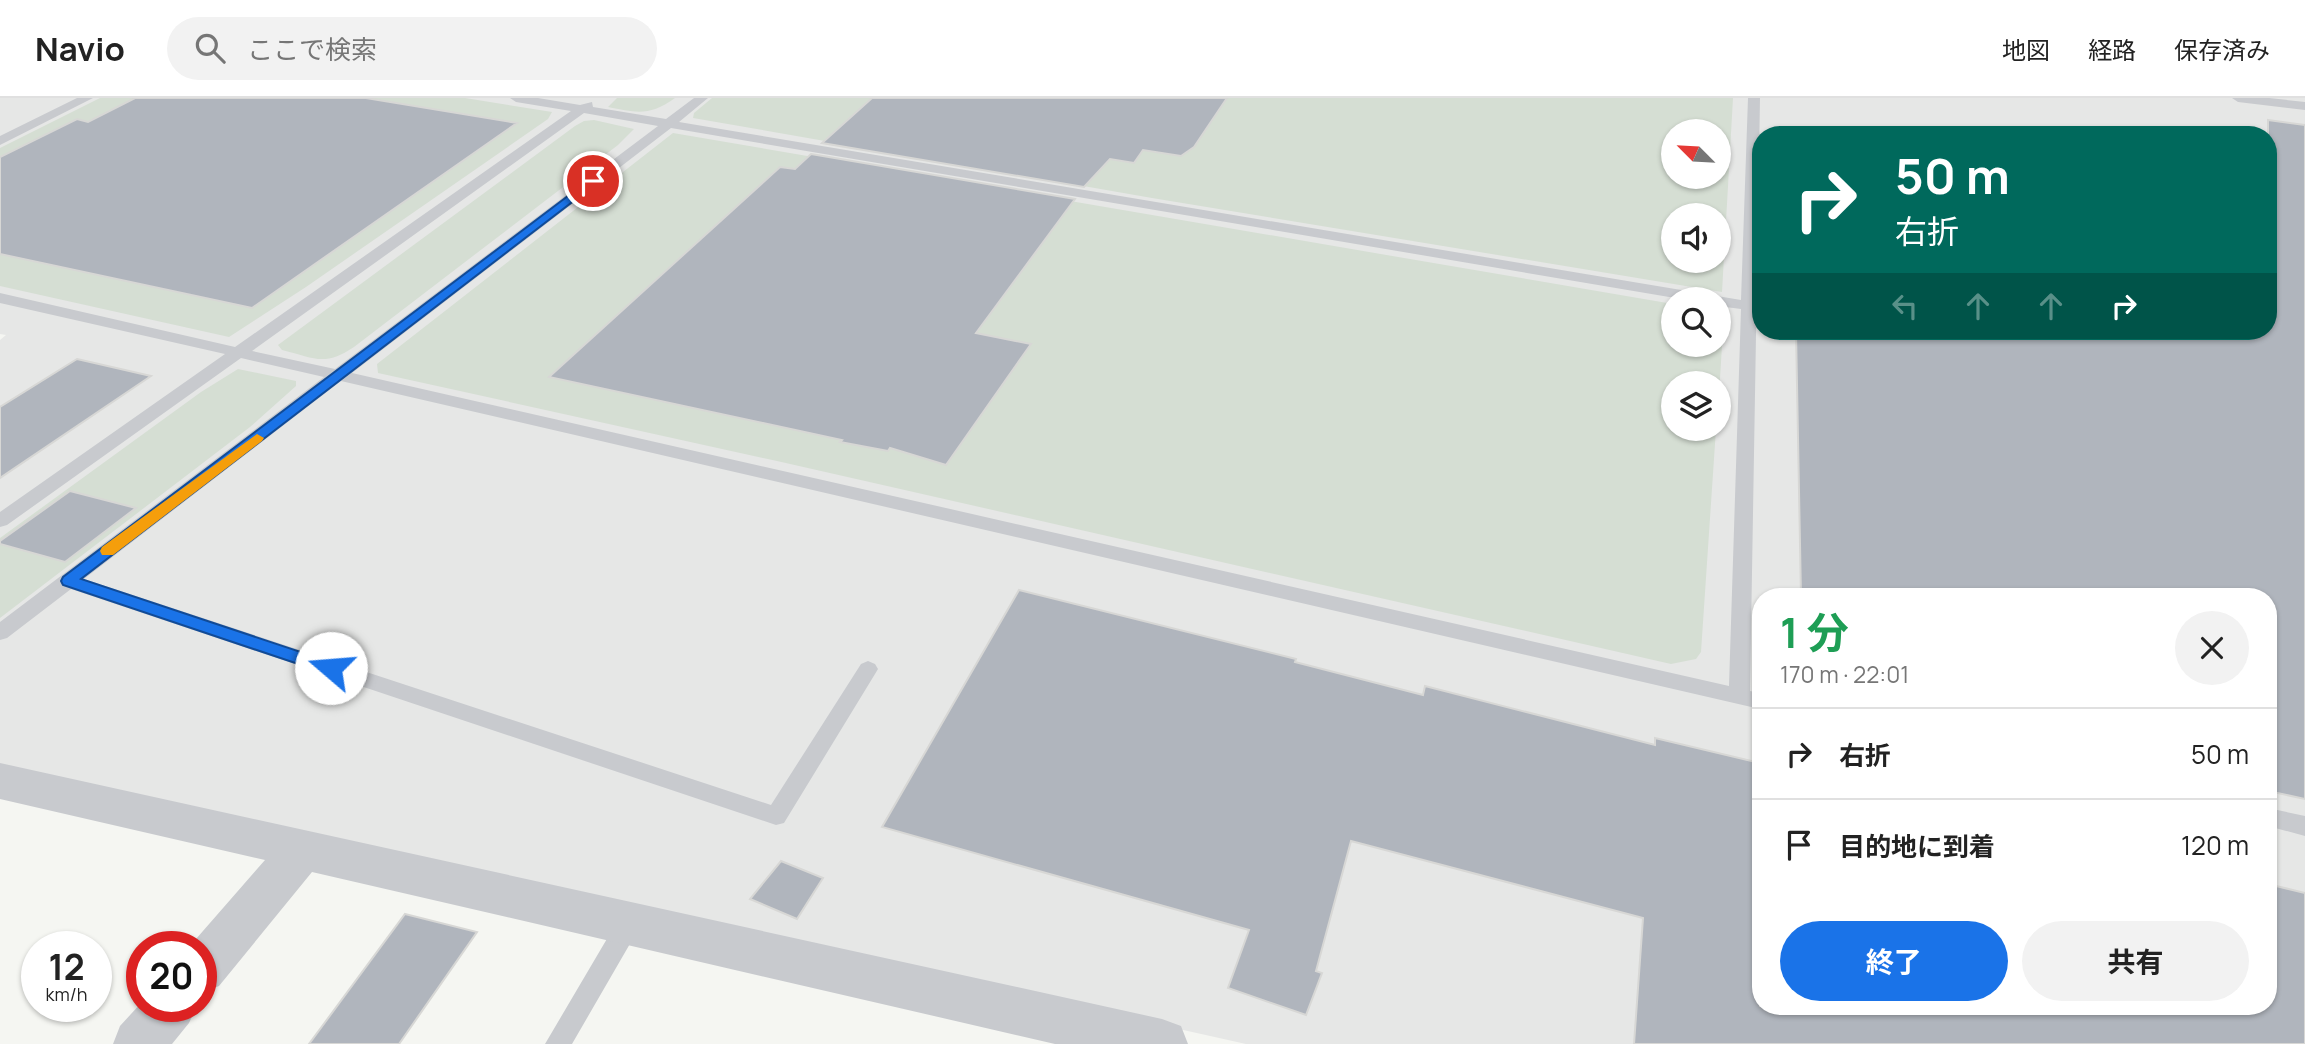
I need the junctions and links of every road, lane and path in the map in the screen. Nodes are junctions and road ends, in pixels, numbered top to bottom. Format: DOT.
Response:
graph roads {
  1 [pos="87,98"];
  2 [pos="516,98"];
  3 [pos="597,98"];
  4 [pos="702,98"];
  5 [pos="1754,98"];
  6 [pos="2238,98"];
  7 [pos="2305,106"];
  8 [pos="582,109"];
  9 [pos="670,123"];
  10 [pos="1753,126"];
  11 [pos="0,141"];
  12 [pos="1752,181"];
  13 [pos="1661,291"];
  14 [pos="0,298"];
  15 [pos="1731,303"];
  16 [pos="1749,306"];
  17 [pos="239,351"];
  18 [pos="338,376"];
  19 [pos="0,521"];
  20 [pos="69,581"];
  21 [pos="0,633"];
  22 [pos="868,669"];
  23 [pos="1739,696"];
  24 [pos="1752,699"];
  25 [pos="0,781"];
  26 [pos="2277,819"];
  27 [pos="2305,826"];
  28 [pos="303,849"];
  29 [pos="630,923"];
  30 [pos="217,951"];
  31 [pos="158,1022"];
  32 [pos="1091,1036"];
  33 [pos="139,1044"];
  34 [pos="558,1044"];
  35 [pos="1162,1044"];
  1 -- 11 [label="lane"];
  2 -- 8 [label="lane"];
  3 -- 8 [label="lane"];
  4 -- 9 [label="lane"];
  5 -- 10 [label="lane"];
  6 -- 7 [label="lane"];
  8 -- 9 [label="lane"];
  8 -- 17 [label="lane"];
  9 -- 13 [label="lane"];
  9 -- 18 [label="lane"];
  12 -- 16 [label="lane"];
  14 -- 17 [label="lane"];
  15 -- 16 [label="lane"];
  16 -- 23 [label="lane"];
  17 -- 18 [label="lane"];
  17 -- 19 [label="lane"];
  18 -- 20 [label="lane"];
  18 -- 23 [label="lane"];
  20 -- 21 [label="lane"];
  20 -- 22 [label="lane"];
  23 -- 24 [label="lane"];
  25 -- 28 [label="street"];
  26 -- 27 [label="lane"];
  28 -- 29 [label="street"];
  28 -- 30 [label="street"];
  29 -- 32 [label="street"];
  29 -- 34 [label="lane"];
  31 -- 33 [label="street"];
  32 -- 35 [label="street"];
}
